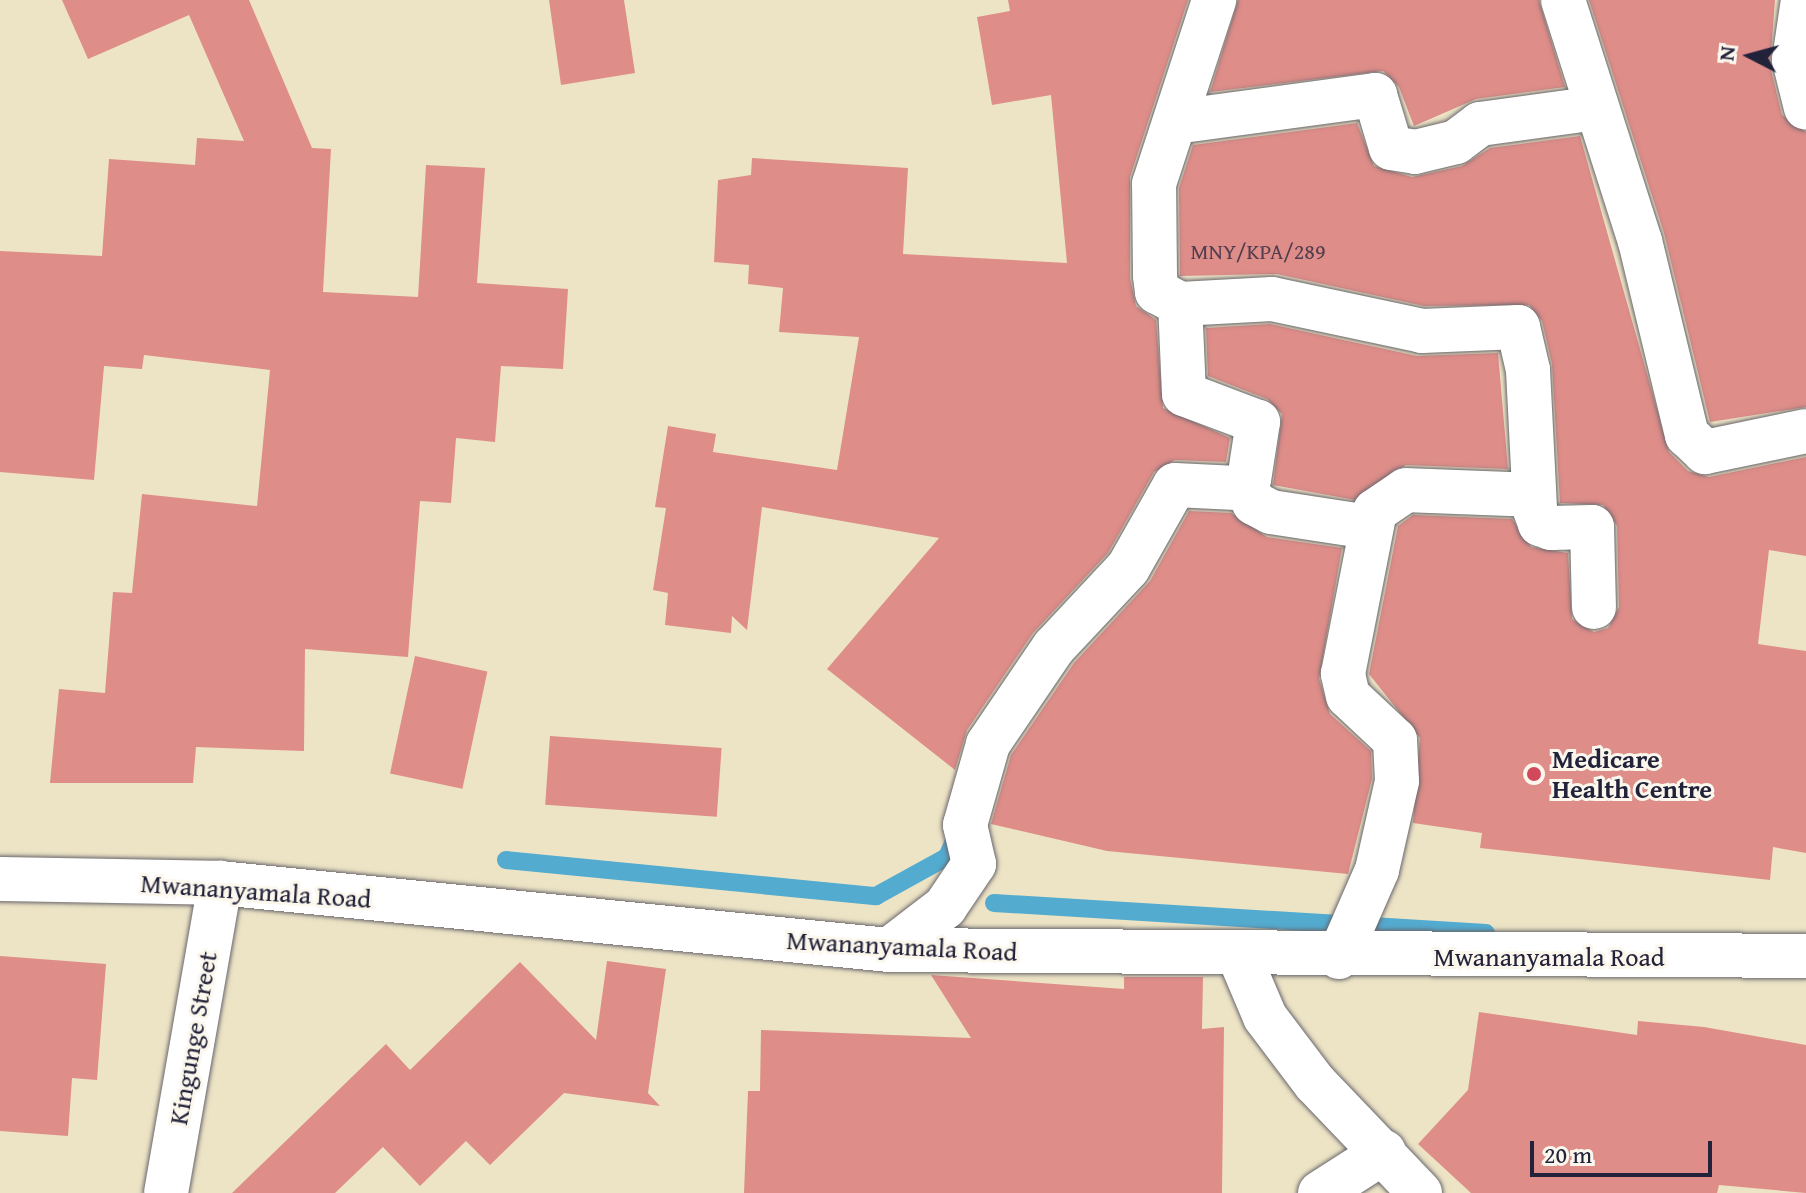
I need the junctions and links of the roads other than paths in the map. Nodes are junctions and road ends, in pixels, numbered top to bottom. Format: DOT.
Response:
graph roads {
  1 [pos="1214,0"];
  2 [pos="1563,0"];
  3 [pos="1803,0"];
  4 [pos="1597,108"];
  5 [pos="1806,108"];
  6 [pos="1175,122"];
  7 [pos="1180,304"];
  8 [pos="1806,431"];
  9 [pos="1246,487"];
  10 [pos="1534,495"];
  11 [pos="1369,527"];
  12 [pos="1594,607"];
  13 [pos="0,879"];
  14 [pos="220,883"];
  15 [pos="889,950"];
  16 [pos="1806,956"];
  17 [pos="1339,957"];
  18 [pos="1240,958"];
  19 [pos="1384,1152"];
  20 [pos="166,1193"];
  21 [pos="1320,1193"];
  22 [pos="1420,1193"];
  1 -- 6 [label="street"];
  2 -- 4 [label="street"];
  3 -- 5 [label="street"];
  4 -- 6 [label="street"];
  4 -- 8 [label="street"];
  6 -- 7 [label="street"];
  7 -- 9 [label="street"];
  7 -- 10 [label="street"];
  9 -- 11 [label="street"];
  9 -- 15 [label="street"];
  10 -- 11 [label="street"];
  10 -- 12 [label="street"];
  11 -- 17 [label="street"];
  13 -- 14 [label="street, Mwananyamala Road"];
  14 -- 15 [label="street, Mwananyamala Road"];
  14 -- 20 [label="street, Kingunge Street"];
  15 -- 18 [label="street, Mwananyamala Road"];
  16 -- 17 [label="street, Mwananyamala Road"];
  17 -- 18 [label="street, Mwananyamala Road"];
  18 -- 19 [label="street"];
  19 -- 21 [label="street"];
  19 -- 22 [label="street"];
}
